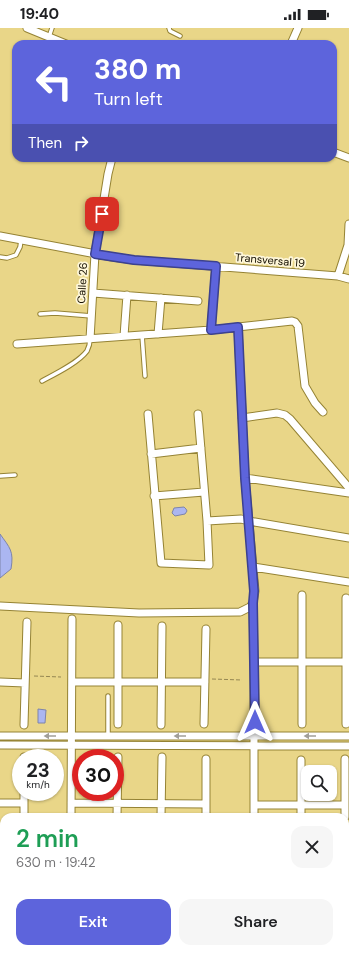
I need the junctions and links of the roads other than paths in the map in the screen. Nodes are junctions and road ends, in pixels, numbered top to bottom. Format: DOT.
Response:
graph roads {
  1 [pos="27,28"];
  2 [pos="52,28"];
  3 [pos="169,28"];
  4 [pos="298,28"];
  5 [pos="180,36"];
  6 [pos="49,37"];
  7 [pos="56,40"];
  8 [pos="293,40"];
  9 [pos="337,154"];
  10 [pos="349,158"];
  11 [pos="111,162"];
  12 [pos="349,224"];
  13 [pos="0,236"];
  14 [pos="22,240"];
  15 [pos="95,254"];
  16 [pos="0,257"];
  17 [pos="216,266"];
  18 [pos="338,276"];
  19 [pos="349,279"];
  20 [pos="93,292"];
  21 [pos="127,295"];
  22 [pos="161,298"];
  23 [pos="198,301"];
  24 [pos="40,314"];
  25 [pos="92,316"];
  26 [pos="238,327"];
  27 [pos="211,330"];
  28 [pos="158,334"];
  29 [pos="142,335"];
  30 [pos="124,336"];
  31 [pos="90,339"];
  32 [pos="16,344"];
  33 [pos="145,376"];
  34 [pos="42,381"];
  35 [pos="323,412"];
  36 [pos="148,414"];
  37 [pos="198,414"];
  38 [pos="242,418"];
  39 [pos="201,448"];
  40 [pos="151,454"];
  41 [pos="15,475"];
  42 [pos="0,476"];
  43 [pos="245,478"];
  44 [pos="349,488"];
  45 [pos="204,492"];
  46 [pos="349,492"];
  47 [pos="154,496"];
  48 [pos="207,521"];
  49 [pos="249,521"];
  50 [pos="349,538"];
  51 [pos="253,567"];
  52 [pos="349,582"];
  53 [pos="302,595"];
  54 [pos="346,598"];
  55 [pos="253,603"];
  56 [pos="0,606"];
  57 [pos="72,619"];
  58 [pos="27,622"];
  59 [pos="118,625"];
  60 [pos="162,626"];
  61 [pos="206,629"];
  62 [pos="254,662"];
  63 [pos="302,662"];
  64 [pos="348,662"];
  65 [pos="25,679"];
  66 [pos="0,682"];
  67 [pos="72,682"];
  68 [pos="118,682"];
  69 [pos="162,682"];
  70 [pos="205,682"];
  71 [pos="108,696"];
  72 [pos="118,724"];
  73 [pos="204,724"];
  74 [pos="302,724"];
  75 [pos="346,724"];
  76 [pos="24,725"];
  77 [pos="161,725"];
  78 [pos="0,736"];
  79 [pos="71,736"];
  80 [pos="108,736"];
  81 [pos="255,736"];
  82 [pos="349,736"];
  83 [pos="0,745"];
  84 [pos="71,745"];
  85 [pos="255,745"];
  86 [pos="349,746"];
  87 [pos="162,757"];
  88 [pos="206,759"];
  89 [pos="345,759"];
  90 [pos="302,760"];
  91 [pos="0,803"];
  92 [pos="24,803"];
  93 [pos="71,803"];
  94 [pos="118,804"];
  95 [pos="161,804"];
  96 [pos="206,804"];
  97 [pos="254,805"];
  98 [pos="302,805"];
  99 [pos="344,805"];
  100 [pos="24,813"];
  101 [pos="71,813"];
  102 [pos="117,813"];
  103 [pos="161,813"];
  104 [pos="206,813"];
  105 [pos="254,813"];
  106 [pos="301,813"];
  107 [pos="345,813"];
  1 -- 6 [label="street"];
  2 -- 6 [label="lane"];
  3 -- 5 [label="lane"];
  4 -- 8 [label="street"];
  6 -- 7 [label="street"];
  9 -- 10 [label="street"];
  11 -- 15 [label="street, Calle 26"];
  12 -- 18 [label="street"];
  13 -- 14 [label="street, Transversal 19"];
  14 -- 15 [label="street, Transversal 19"];
  14 -- 16 [label="lane"];
  15 -- 17 [label="street, Transversal 19"];
  15 -- 20 [label="street, Calle 26"];
  17 -- 18 [label="street, Transversal 19"];
  17 -- 27 [label="street"];
  18 -- 19 [label="street, Transversal 19"];
  20 -- 21 [label="street"];
  20 -- 25 [label="street, Calle 26"];
  21 -- 22 [label="street"];
  21 -- 30 [label="street"];
  22 -- 23 [label="street"];
  22 -- 28 [label="street"];
  24 -- 25 [label="lane"];
  25 -- 31 [label="street, Calle 26"];
  26 -- 27 [label="street"];
  26 -- 35 [label="street"];
  26 -- 38 [label="street"];
  27 -- 28 [label="street"];
  28 -- 29 [label="street"];
  29 -- 30 [label="street"];
  29 -- 33 [label="lane"];
  30 -- 31 [label="street"];
  31 -- 32 [label="street"];
  31 -- 34 [label="lane"];
  36 -- 40 [label="street"];
  37 -- 39 [label="street"];
  38 -- 43 [label="street"];
  38 -- 44 [label="street"];
  39 -- 40 [label="street"];
  39 -- 45 [label="street"];
  40 -- 47 [label="street"];
  41 -- 42 [label="lane"];
  43 -- 46 [label="street"];
  43 -- 49 [label="street"];
  45 -- 47 [label="street"];
  45 -- 48 [label="street"];
  47 -- 48 [label="street"];
  48 -- 49 [label="street"];
  49 -- 50 [label="street"];
  49 -- 51 [label="street"];
  51 -- 52 [label="street"];
  51 -- 55 [label="street"];
  53 -- 63 [label="street"];
  54 -- 64 [label="street"];
  55 -- 56 [label="street"];
  55 -- 62 [label="street"];
  57 -- 67 [label="street"];
  58 -- 65 [label="street"];
  59 -- 68 [label="street"];
  60 -- 69 [label="street"];
  61 -- 70 [label="street"];
  62 -- 63 [label="street"];
  62 -- 81 [label="street"];
  63 -- 64 [label="street"];
  63 -- 74 [label="street"];
  64 -- 75 [label="street"];
  65 -- 66 [label="street"];
  65 -- 76 [label="street"];
  67 -- 68 [label="street"];
  67 -- 79 [label="street"];
  68 -- 69 [label="street"];
  68 -- 72 [label="street"];
  69 -- 70 [label="street"];
  69 -- 77 [label="street"];
  70 -- 73 [label="street"];
  71 -- 80 [label="lane"];
  79 -- 78 [label="street, one-way"];
  79 -- 80 [label="street"];
  79 -- 84 [label="street"];
  81 -- 80 [label="street, one-way"];
  82 -- 81 [label="street, one-way"];
  81 -- 85 [label="street"];
  83 -- 84 [label="street"];
  84 -- 85 [label="street"];
  84 -- 93 [label="street"];
  85 -- 86 [label="street"];
  85 -- 97 [label="street"];
  87 -- 95 [label="street"];
  88 -- 96 [label="street"];
  89 -- 99 [label="street"];
  90 -- 98 [label="street"];
  91 -- 92 [label="street"];
  92 -- 100 [label="street"];
  93 -- 94 [label="street"];
  93 -- 101 [label="street"];
  94 -- 95 [label="street"];
  94 -- 102 [label="street"];
  95 -- 96 [label="street"];
  95 -- 103 [label="street"];
  96 -- 104 [label="street"];
  97 -- 98 [label="street"];
  97 -- 105 [label="street"];
  98 -- 99 [label="street"];
  98 -- 106 [label="street"];
  99 -- 107 [label="street"];
}
